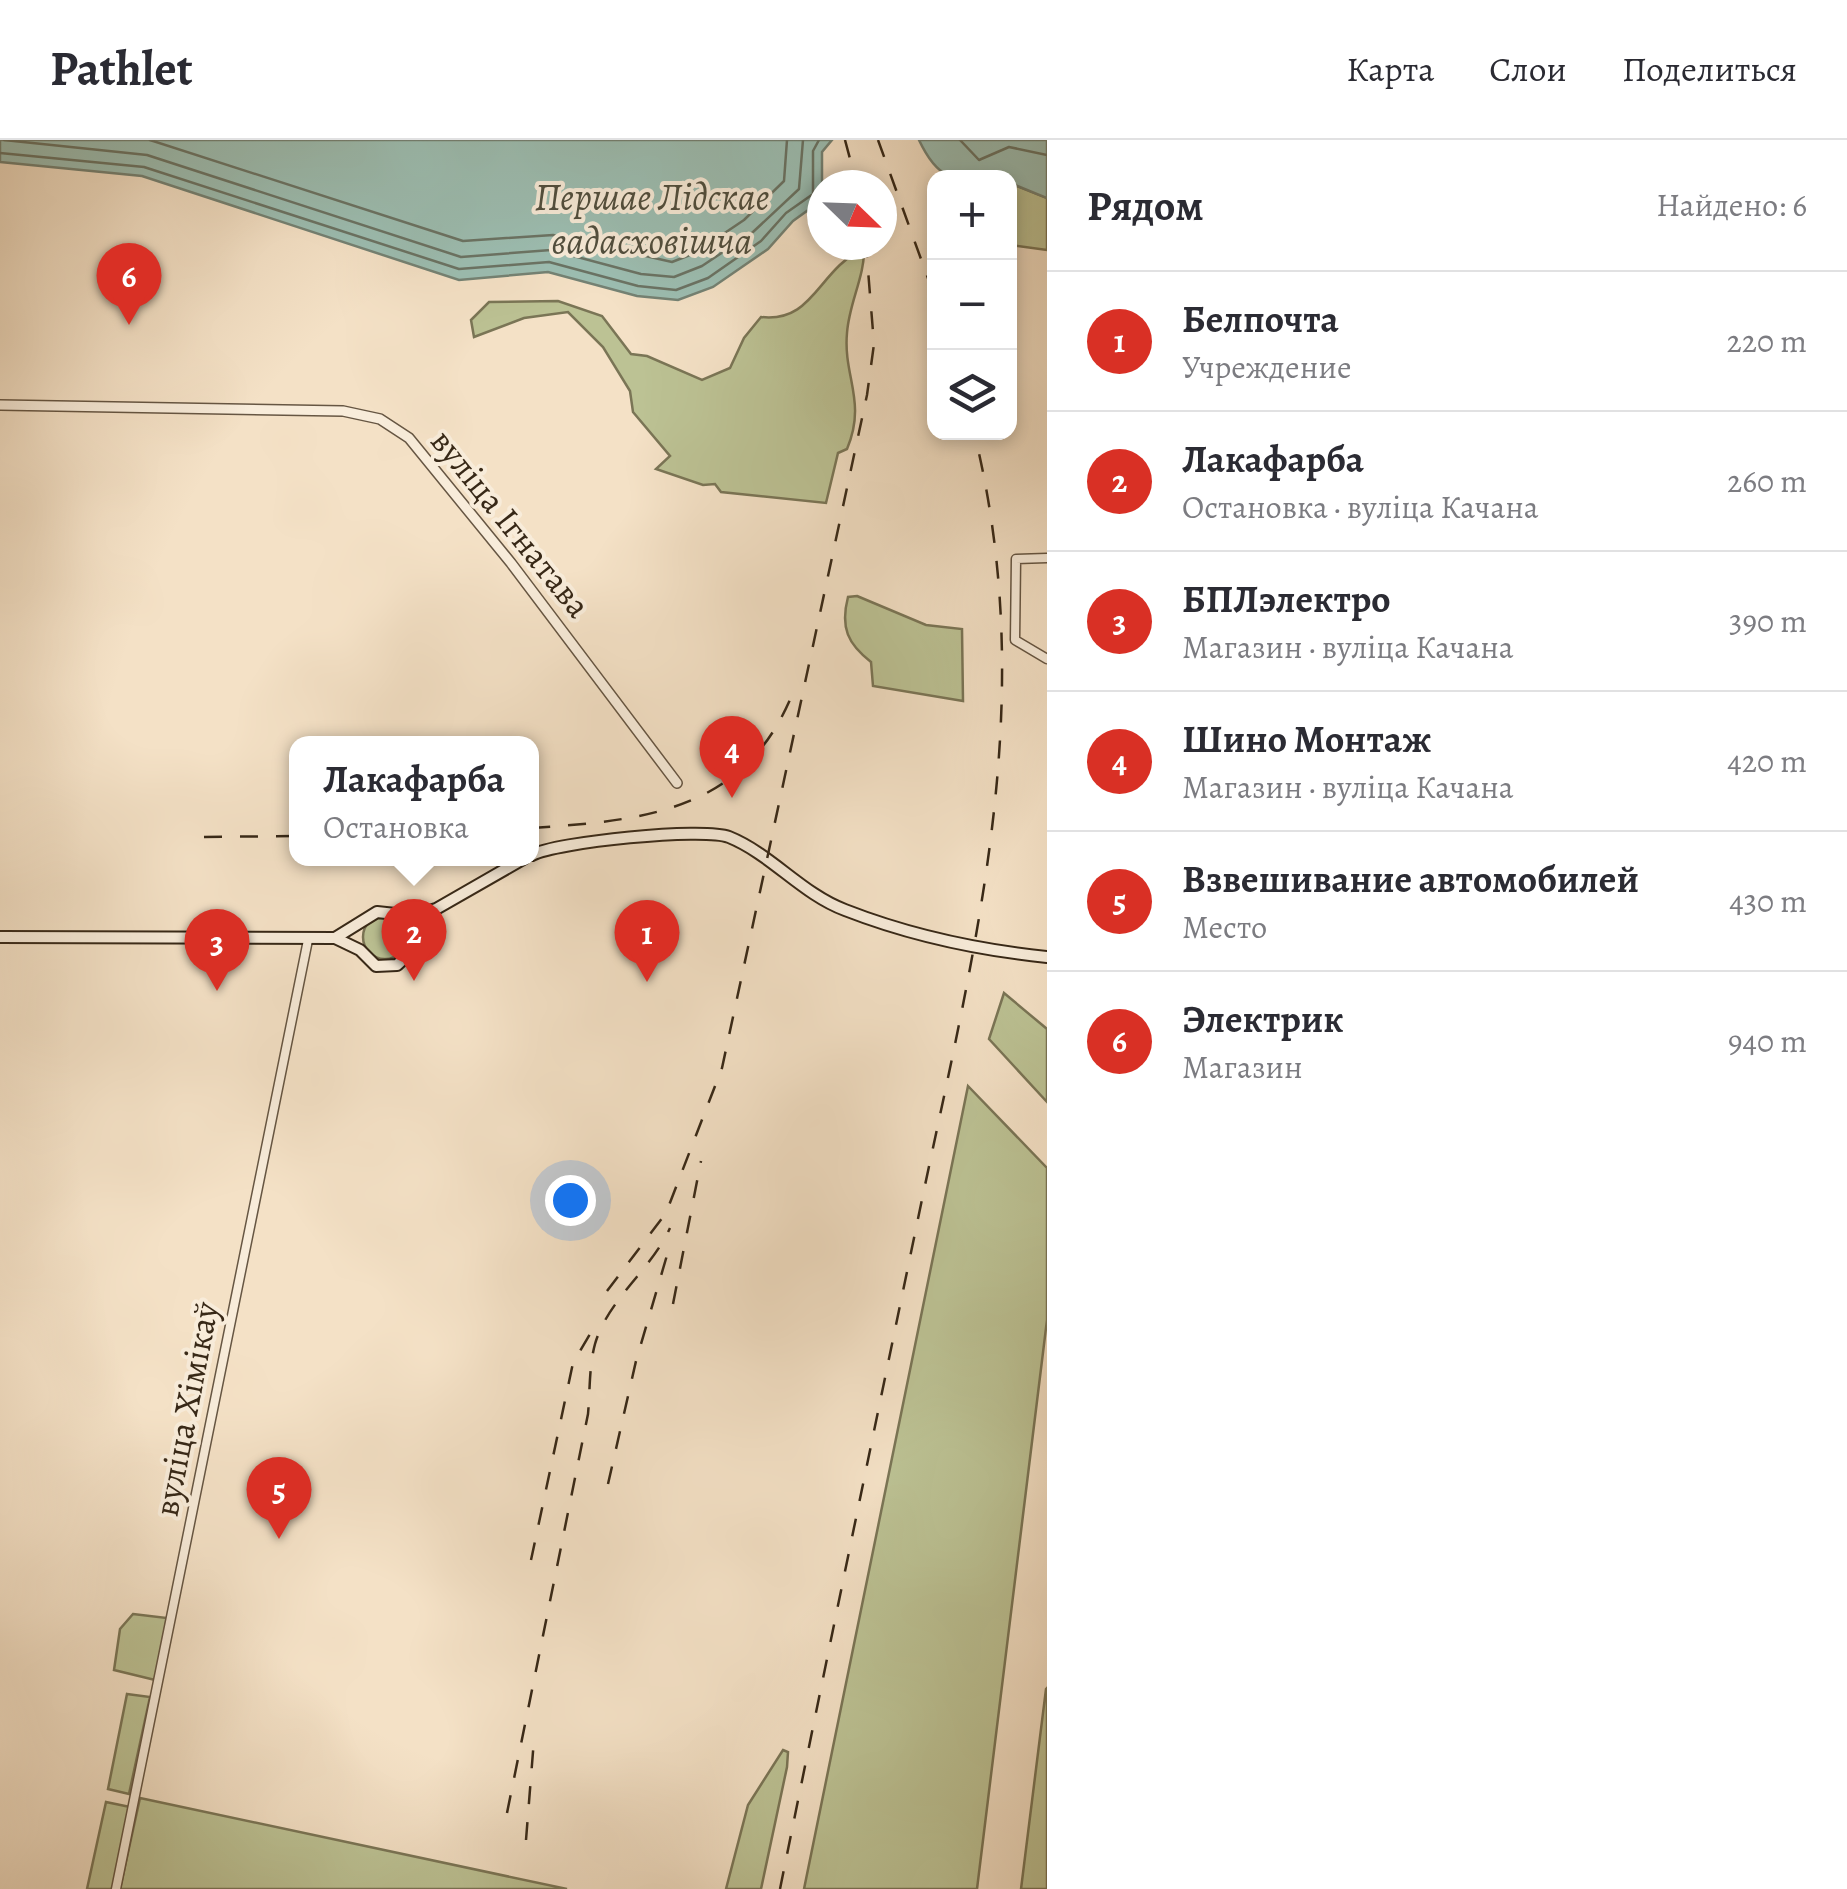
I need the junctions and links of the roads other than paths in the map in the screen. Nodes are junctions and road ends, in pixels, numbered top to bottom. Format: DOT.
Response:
graph roads {
  1 [pos="0,405"];
  2 [pos="1047,558"];
  3 [pos="1047,658"];
  4 [pos="677,783"];
  5 [pos="539,853"];
  6 [pos="511,866"];
  7 [pos="436,909"];
  8 [pos="396,912"];
  9 [pos="362,924"];
  10 [pos="414,930"];
  11 [pos="0,937"];
  12 [pos="335,938"];
  13 [pos="308,940"];
  14 [pos="360,950"];
  15 [pos="1047,957"];
  16 [pos="116,1889"];
  1 -- 4 [label="street, вуліца Ігнатава"];
  2 -- 3 [label="street"];
  5 -- 15 [label="main road"];
  6 -- 7 [label="main road"];
  7 -- 8 [label="main road"];
  7 -- 10 [label="main road"];
  8 -- 9 [label="main road"];
  8 -- 10 [label="main road"];
  9 -- 12 [label="main road"];
  9 -- 14 [label="main road"];
  10 -- 14 [label="main road"];
  11 -- 13 [label="main road"];
  12 -- 13 [label="main road"];
  12 -- 14 [label="main road"];
  13 -- 16 [label="street, вуліца Хімікаў"];
}
